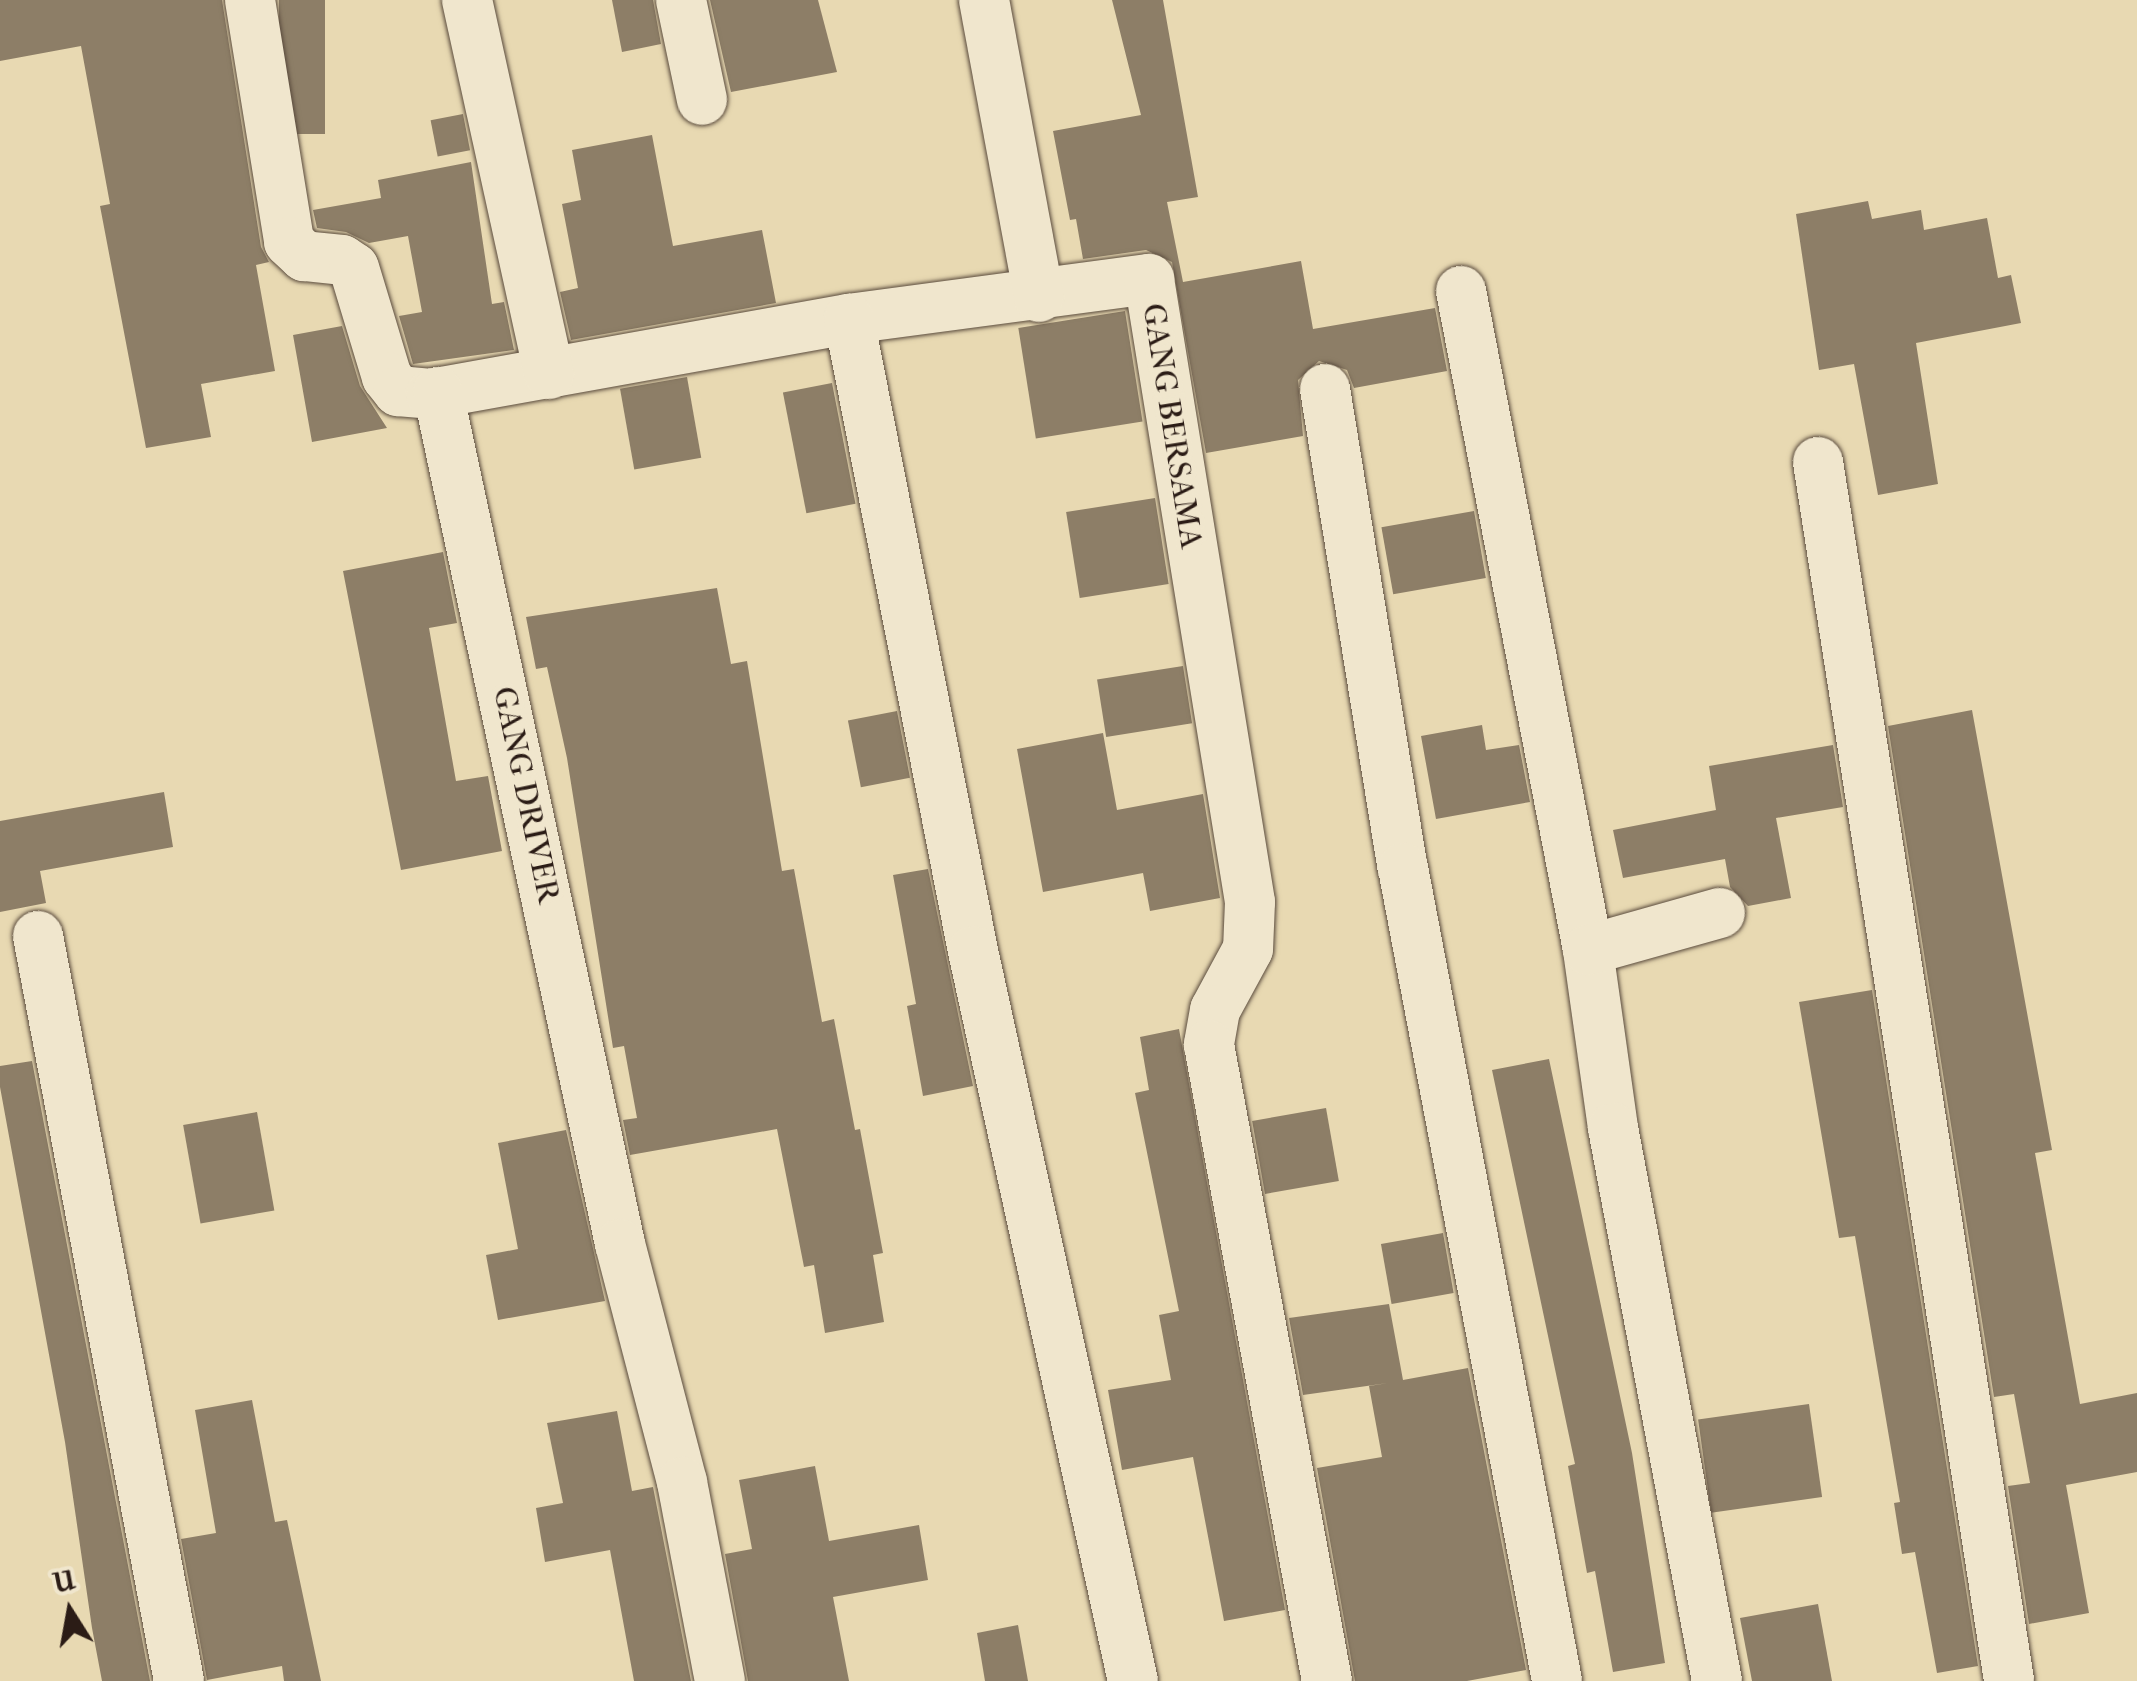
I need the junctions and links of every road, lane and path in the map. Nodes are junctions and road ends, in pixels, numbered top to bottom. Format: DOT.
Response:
graph roads {
  1 [pos="250,0"];
  2 [pos="466,0"];
  3 [pos="681,0"];
  4 [pos="984,0"];
  5 [pos="702,100"];
  6 [pos="1460,291"];
  7 [pos="1039,297"];
  8 [pos="849,319"];
  9 [pos="549,374"];
  10 [pos="1324,389"];
  11 [pos="438,392"];
  12 [pos="1818,462"];
  13 [pos="1720,912"];
  14 [pos="38,936"];
  15 [pos="1588,950"];
  16 [pos="179,1681"];
  17 [pos="720,1681"];
  18 [pos="1133,1681"];
  19 [pos="1327,1681"];
  20 [pos="1558,1681"];
  21 [pos="1718,1681"];
  22 [pos="2008,1681"];
  1 -- 11 [label="street"];
  2 -- 9 [label="street"];
  3 -- 5 [label="street"];
  4 -- 7 [label="street"];
  6 -- 15 [label="street"];
  7 -- 8 [label="street"];
  7 -- 19 [label="street, GANG BERSAMA"];
  8 -- 9 [label="street"];
  8 -- 18 [label="street"];
  9 -- 11 [label="street"];
  10 -- 20 [label="street"];
  11 -- 17 [label="street, GANG DRIVER"];
  12 -- 22 [label="street"];
  13 -- 15 [label="street"];
  14 -- 16 [label="street"];
  15 -- 21 [label="street"];
}
